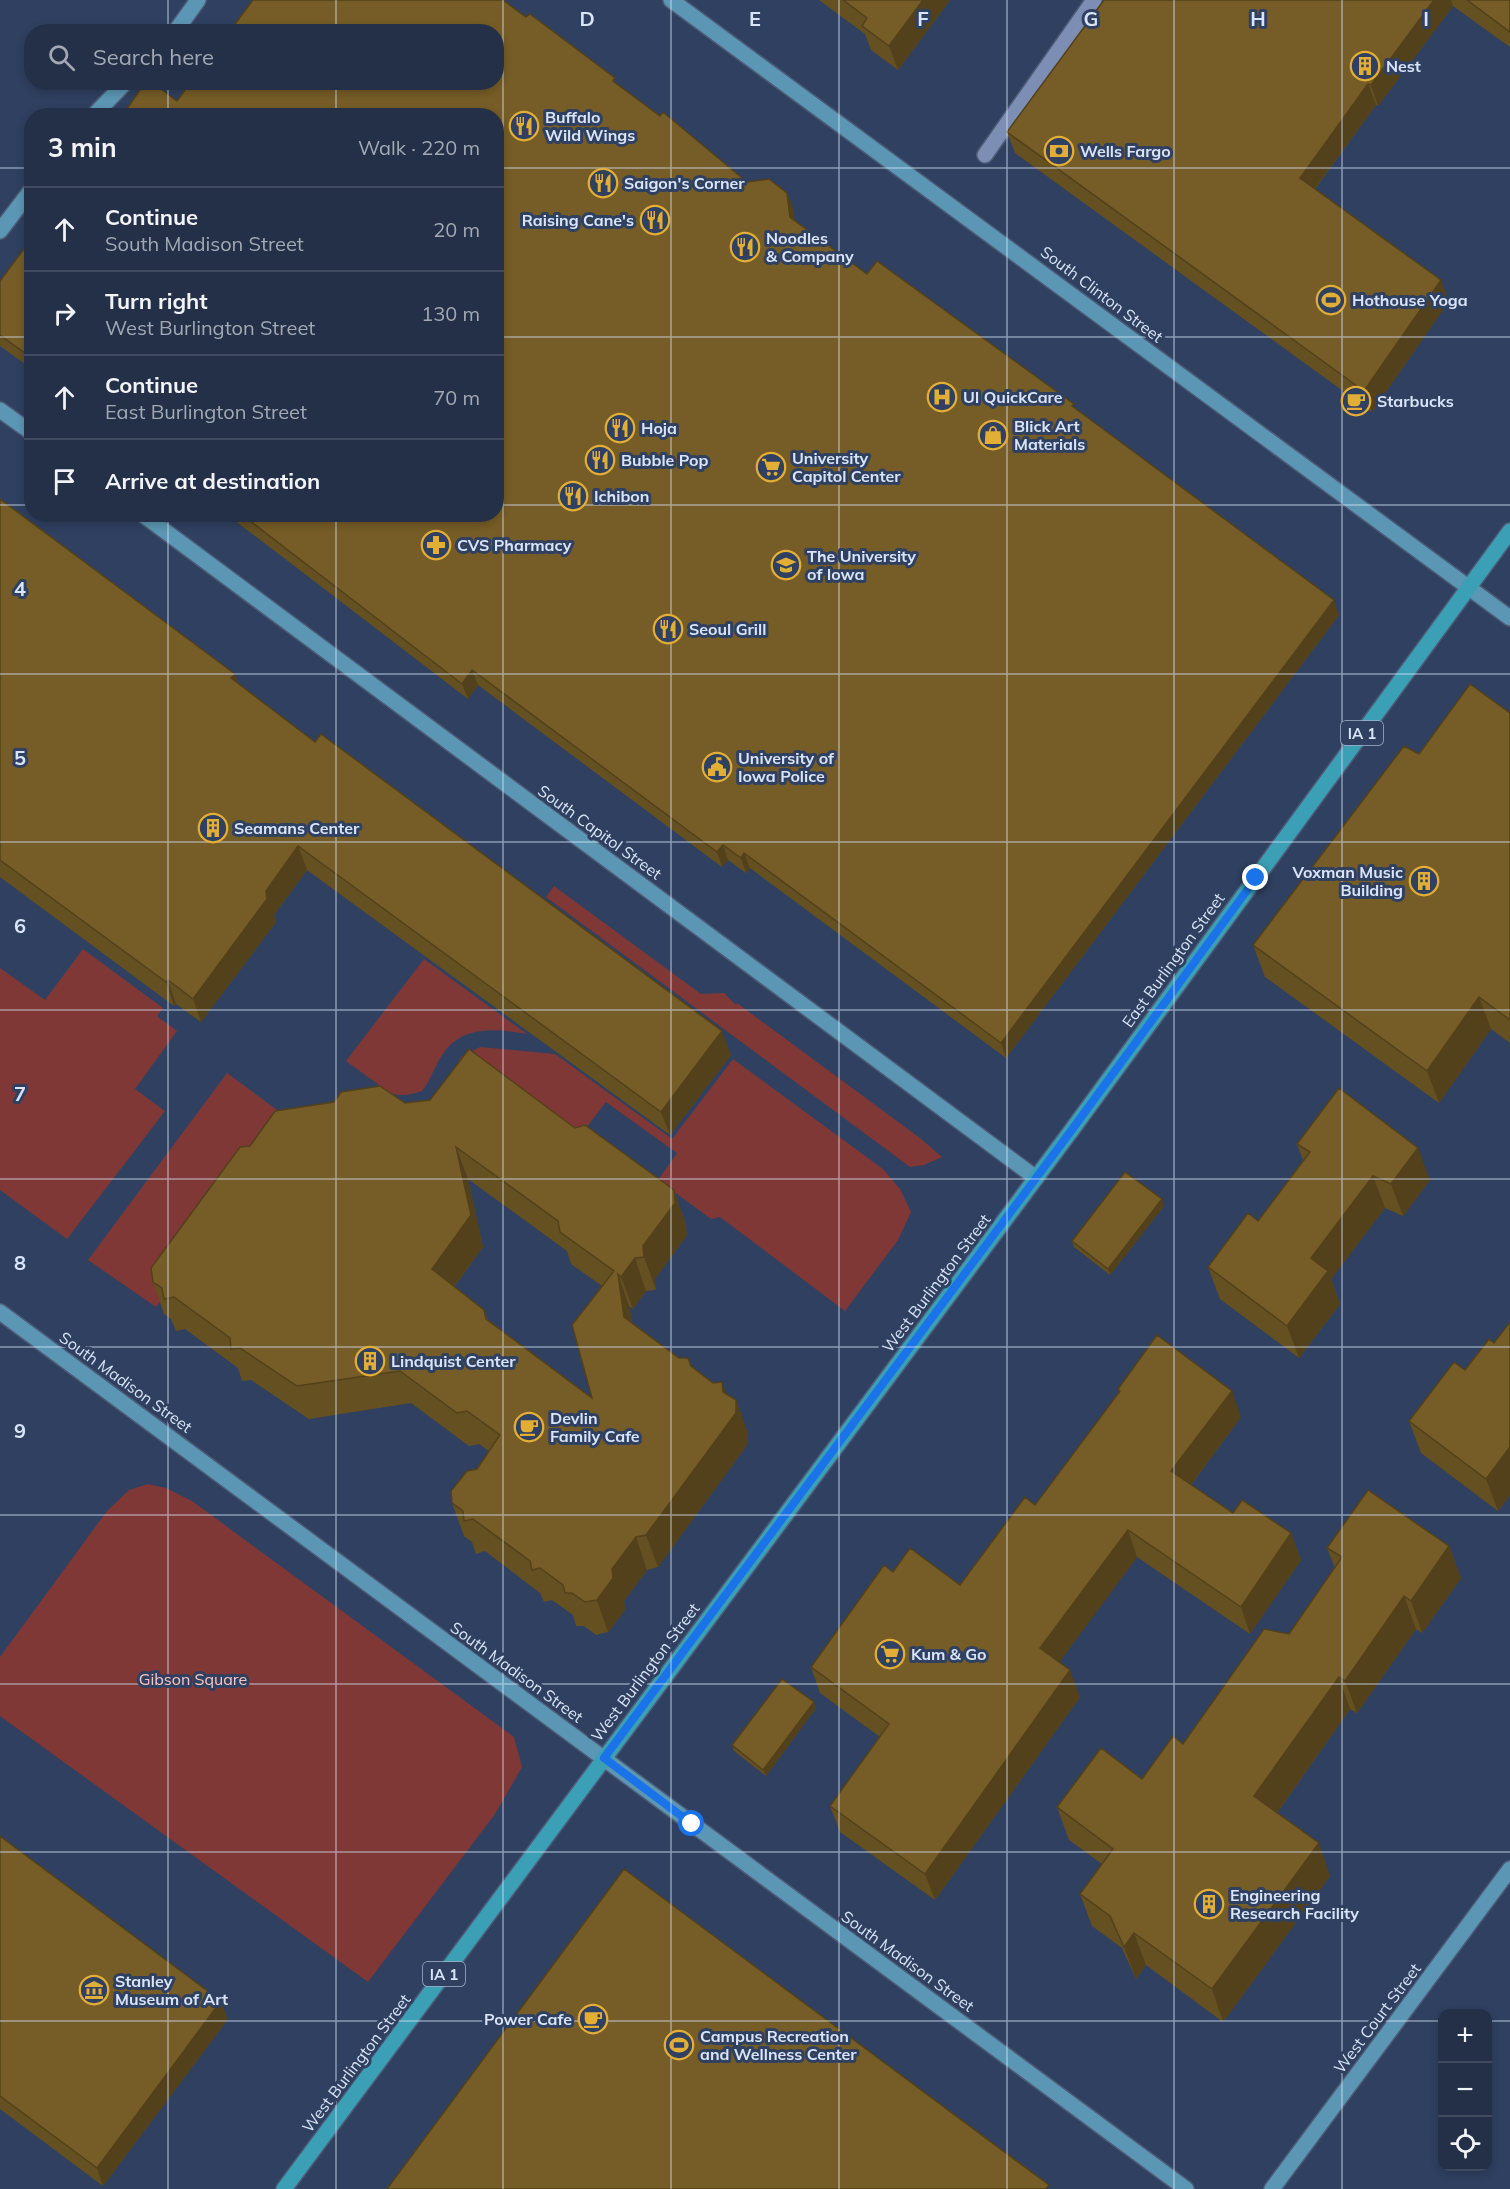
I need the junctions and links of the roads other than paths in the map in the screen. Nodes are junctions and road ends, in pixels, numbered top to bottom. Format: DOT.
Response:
graph roads {
  1 [pos="198,0"];
  2 [pos="670,0"];
  3 [pos="1094,0"];
  4 [pos="181,24"];
  5 [pos="118,90"];
  6 [pos="101,108"];
  7 [pos="985,155"];
  8 [pos="24,200"];
  9 [pos="0,231"];
  10 [pos="0,410"];
  11 [pos="24,427"];
  12 [pos="153,522"];
  13 [pos="1510,531"];
  14 [pos="1468,587"];
  15 [pos="1510,618"];
  16 [pos="1036,1178"];
  17 [pos="0,1312"];
  18 [pos="604,1758"];
  19 [pos="1510,1869"];
  20 [pos="284,2189"];
  21 [pos="1186,2189"];
  22 [pos="1272,2189"];
  1 -- 4 [label="street"];
  2 -- 14 [label="street, South Clinton Street"];
  3 -- 7 [label="street"];
  5 -- 6 [label="street"];
  8 -- 9 [label="street"];
  10 -- 11 [label="street"];
  12 -- 16 [label="street, South Capitol Street"];
  13 -- 14 [label="main road, East Burlington Street / IA 1"];
  14 -- 15 [label="street, South Clinton Street"];
  14 -- 16 [label="main road, East Burlington Street / IA 1"];
  16 -- 18 [label="main road, West Burlington Street / IA 1"];
  17 -- 18 [label="street, South Madison Street"];
  18 -- 20 [label="main road, West Burlington Street / IA 1"];
  18 -- 21 [label="street, South Madison Street"];
  19 -- 22 [label="street, West Court Street"];
}
